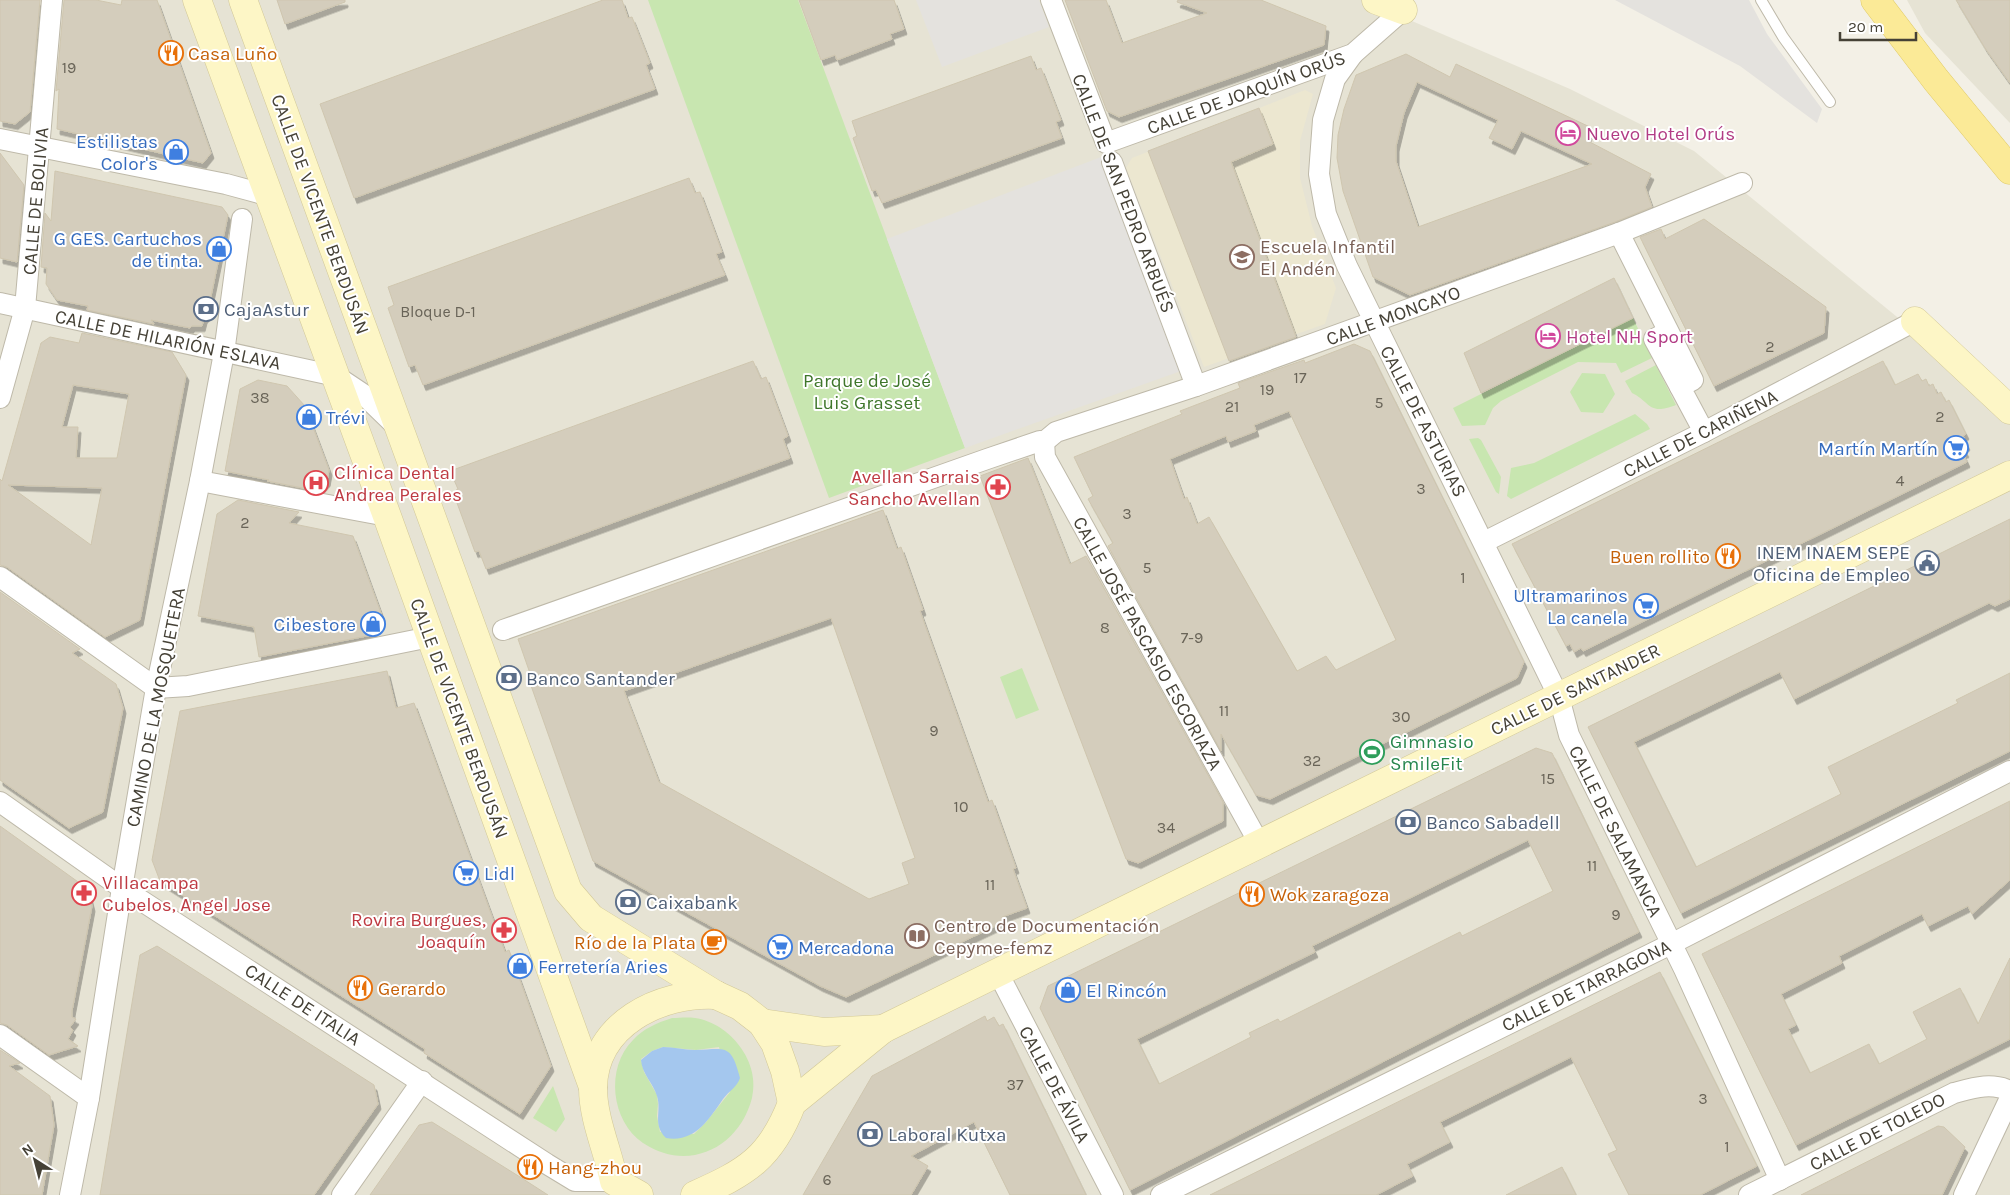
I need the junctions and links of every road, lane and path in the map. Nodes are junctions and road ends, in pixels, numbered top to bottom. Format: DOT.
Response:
graph roads {
  1 [pos="52,0"];
  2 [pos="197,0"];
  3 [pos="243,0"];
  4 [pos="1051,0"];
  5 [pos="1376,0"];
  6 [pos="1761,0"];
  7 [pos="1875,0"];
  8 [pos="1403,10"];
  9 [pos="1353,54"];
  10 [pos="1830,102"];
  11 [pos="0,139"];
  12 [pos="40,148"];
  13 [pos="1109,152"];
  14 [pos="2010,170"];
  15 [pos="1742,183"];
  16 [pos="270,196"];
  17 [pos="242,219"];
  18 [pos="1618,233"];
  19 [pos="0,303"];
  20 [pos="25,308"];
  21 [pos="1915,321"];
  22 [pos="1374,322"];
  23 [pos="224,353"];
  24 [pos="336,376"];
  25 [pos="1196,386"];
  26 [pos="0,398"];
  27 [pos="2010,410"];
  28 [pos="398,428"];
  29 [pos="1704,432"];
  30 [pos="1044,442"];
  31 [pos="2006,476"];
  32 [pos="200,481"];
  33 [pos="387,516"];
  34 [pos="1484,542"];
  35 [pos="0,576"];
  36 [pos="503,630"];
  37 [pos="430,637"];
  38 [pos="156,688"];
  39 [pos="1558,698"];
  40 [pos="2010,771"];
  41 [pos="0,802"];
  42 [pos="1259,843"];
  43 [pos="122,888"];
  44 [pos="1671,944"];
  45 [pos="998,972"];
  46 [pos="716,995"];
  47 [pos="762,1023"];
  48 [pos="883,1029"];
  49 [pos="0,1035"];
  50 [pos="422,1081"];
  51 [pos="593,1087"];
  52 [pos="2010,1091"];
  53 [pos="89,1098"];
  54 [pos="2010,1098"];
  55 [pos="792,1103"];
  56 [pos="1780,1180"];
  57 [pos="612,1188"];
  58 [pos="70,1195"];
  59 [pos="342,1195"];
  60 [pos="639,1195"];
  61 [pos="695,1195"];
  62 [pos="1113,1195"];
  63 [pos="1161,1195"];
  64 [pos="1749,1195"];
  65 [pos="1964,1195"];
  1 -- 12 [label="street, CALLE DE BOLIVIA"];
  2 -- 16 [label="main road, CALLE DE VICENTE BERDUSÁN"];
  3 -- 28 [label="main road, CALLE DE VICENTE BERDUSÁN"];
  4 -- 13 [label="street, CALLE DE SAN PEDRO ARBUÉS"];
  5 -- 8 [label="main road"];
  6 -- 10 [label="lane"];
  7 -- 14 [label="main road"];
  8 -- 9 [label="street, CALLE DE JOAQUÍN ORÚS"];
  9 -- 13 [label="street, CALLE DE JOAQUÍN ORÚS"];
  9 -- 22 [label="street, CALLE DE ASTURIAS"];
  11 -- 12 [label="street"];
  12 -- 16 [label="street"];
  12 -- 20 [label="street, CALLE DE BOLIVIA"];
  13 -- 25 [label="street, CALLE DE SAN PEDRO ARBUÉS"];
  15 -- 18 [label="street, CALLE MONCAYO"];
  16 -- 24 [label="main road, CALLE DE VICENTE BERDUSÁN"];
  17 -- 23 [label="street, CAMINO DE LA MOSQUETERA"];
  18 -- 22 [label="street, CALLE MONCAYO"];
  18 -- 29 [label="street"];
  19 -- 20 [label="street, CALLE DE HILARIÓN ESLAVA"];
  20 -- 23 [label="street, CALLE DE HILARIÓN ESLAVA"];
  20 -- 26 [label="street, CALLE DE BOLIVIA"];
  21 -- 27 [label="main road"];
  21 -- 29 [label="street, CALLE DE CARIÑENA"];
  22 -- 25 [label="street, CALLE MONCAYO"];
  22 -- 34 [label="street, CALLE DE ASTURIAS"];
  23 -- 24 [label="street, CALLE DE HILARIÓN ESLAVA"];
  23 -- 32 [label="street, CAMINO DE LA MOSQUETERA"];
  24 -- 28 [label="street, CALLE DE VICENTE BERDUSÁN"];
  24 -- 33 [label="main road, CALLE DE VICENTE BERDUSÁN"];
  25 -- 30 [label="street, CALLE MONCAYO"];
  28 -- 46 [label="main road, CALLE DE VICENTE BERDUSÁN"];
  29 -- 34 [label="street, CALLE DE CARIÑENA"];
  30 -- 36 [label="street, CALLE MONCAYO"];
  30 -- 42 [label="street, CALLE JOSÉ PASCASIO ESCORIAZA"];
  31 -- 39 [label="main road, CALLE DE SANTANDER"];
  32 -- 33 [label="street"];
  32 -- 38 [label="street, CAMINO DE LA MOSQUETERA"];
  33 -- 37 [label="main road, CALLE DE VICENTE BERDUSÁN"];
  34 -- 39 [label="street, CALLE DE ASTURIAS"];
  35 -- 38 [label="street"];
  37 -- 38 [label="street"];
  37 -- 51 [label="main road, CALLE DE VICENTE BERDUSÁN"];
  38 -- 43 [label="street, CAMINO DE LA MOSQUETERA"];
  39 -- 42 [label="main road, CALLE DE SANTANDER"];
  39 -- 44 [label="street, CALLE DE SALAMANCA"];
  40 -- 44 [label="street, CALLE DE TARRAGONA"];
  41 -- 43 [label="street, CALLE DE ITALIA"];
  42 -- 45 [label="main road, CALLE DE SANTANDER"];
  43 -- 50 [label="street, CALLE DE ITALIA"];
  43 -- 53 [label="street, CAMINO DE LA MOSQUETERA"];
  44 -- 56 [label="street, CALLE DE SALAMANCA"];
  44 -- 63 [label="street, CALLE DE TARRAGONA"];
  45 -- 48 [label="main road, CALLE DE SANTANDER"];
  45 -- 62 [label="street, CALLE DE ÁVILA"];
  46 -- 47 [label="main road, CALLE DE VICENTE BERDUSÁN"];
  46 -- 51 [label="main road"];
  47 -- 48 [label="main road"];
  47 -- 55 [label="main road"];
  48 -- 55 [label="main road"];
  49 -- 53 [label="street"];
  50 -- 57 [label="street, CALLE DE ITALIA"];
  50 -- 59 [label="street"];
  51 -- 57 [label="main road"];
  52 -- 56 [label="street, CALLE DE TOLEDO"];
  53 -- 58 [label="street, CAMINO DE LA MOSQUETERA"];
  54 -- 65 [label="street"];
  55 -- 61 [label="main road"];
  56 -- 64 [label="street, CALLE DE TOLEDO"];
  57 -- 60 [label="main road"];
}
